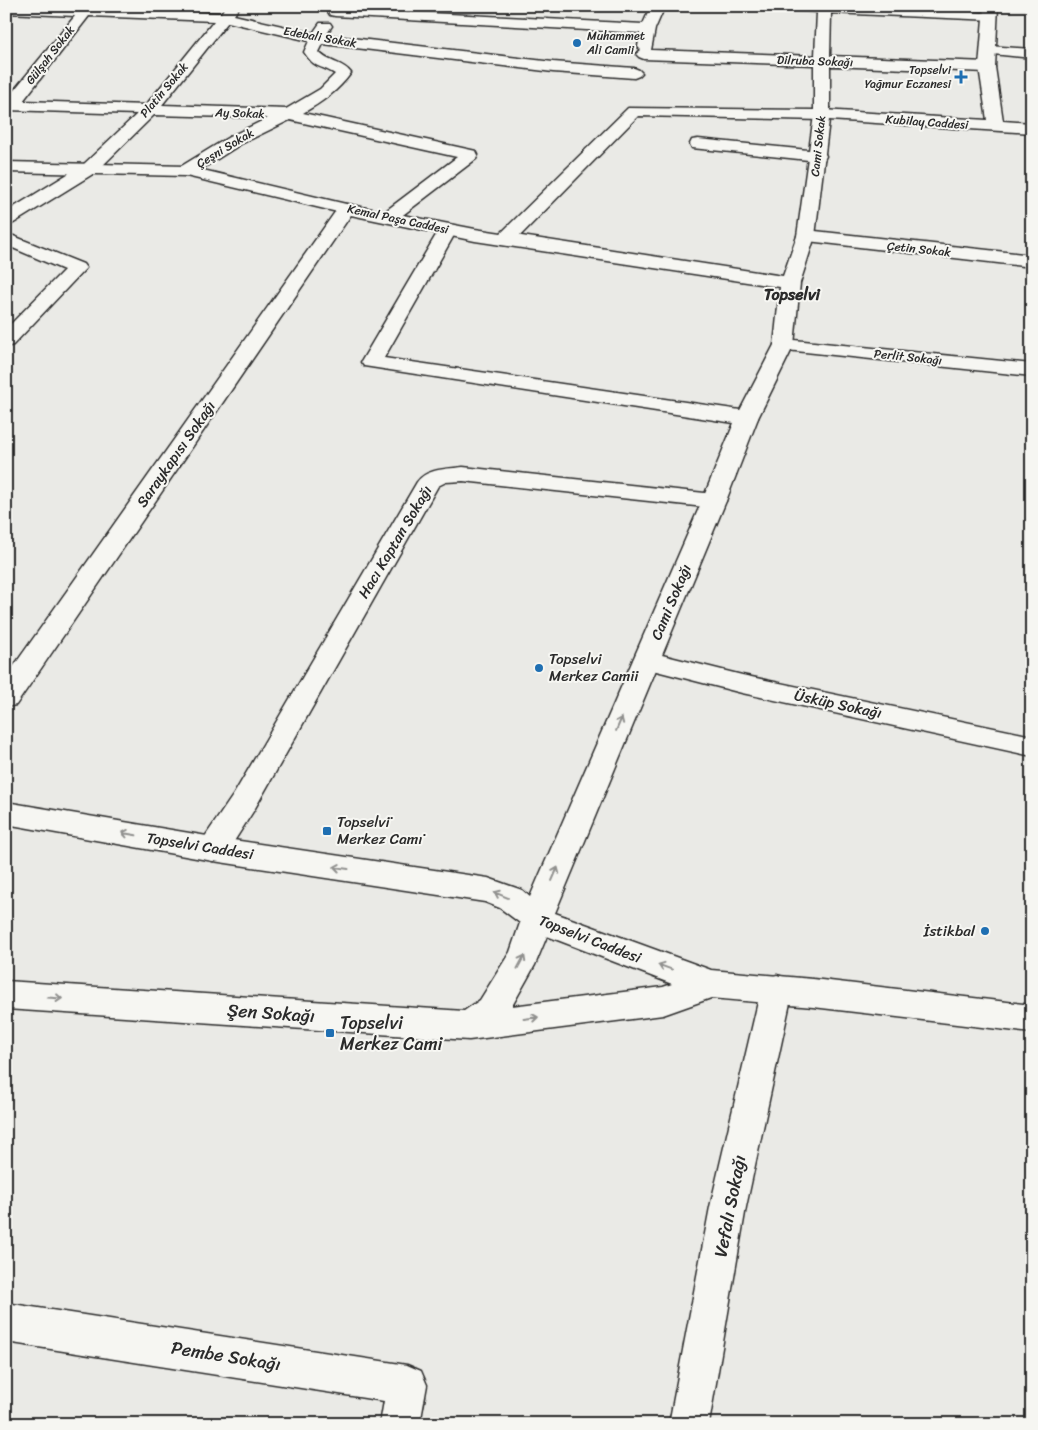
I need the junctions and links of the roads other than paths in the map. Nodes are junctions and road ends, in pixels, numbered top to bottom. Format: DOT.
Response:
graph roads {
  1 [pos="658,6"];
  2 [pos="774,6"];
  3 [pos="824,8"];
  4 [pos="6,9"];
  5 [pos="88,9"];
  6 [pos="338,9"];
  7 [pos="229,12"];
  8 [pos="990,12"];
  9 [pos="648,29"];
  10 [pos="318,39"];
  11 [pos="988,50"];
  12 [pos="644,54"];
  13 [pos="1032,54"];
  14 [pos="822,62"];
  15 [pos="987,67"];
  16 [pos="634,73"];
  17 [pos="8,105"];
  18 [pos="150,110"];
  19 [pos="634,111"];
  20 [pos="286,114"];
  21 [pos="822,115"];
  22 [pos="996,126"];
  23 [pos="1032,128"];
  24 [pos="698,144"];
  25 [pos="818,156"];
  26 [pos="6,168"];
  27 [pos="90,168"];
  28 [pos="186,171"];
  29 [pos="346,209"];
  30 [pos="389,218"];
  31 [pos="6,220"];
  32 [pos="448,230"];
  33 [pos="806,236"];
  34 [pos="6,238"];
  35 [pos="506,239"];
  36 [pos="1032,261"];
  37 [pos="790,283"];
  38 [pos="6,341"];
  39 [pos="784,345"];
  40 [pos="1032,370"];
  41 [pos="747,418"];
  42 [pos="714,501"];
  43 [pos="646,660"];
  44 [pos="6,698"];
  45 [pos="1032,746"];
  46 [pos="6,813"];
  47 [pos="213,849"];
  48 [pos="537,919"];
  49 [pos="711,984"];
  50 [pos="777,989"];
  51 [pos="6,995"];
  52 [pos="1032,1019"];
  53 [pos="469,1026"];
  54 [pos="6,1322"];
  55 [pos="400,1424"];
  56 [pos="689,1424"];
  1 -- 9 [label="street"];
  2 -- 3 [label="street"];
  3 -- 8 [label="street"];
  3 -- 14 [label="street, Cami Sokak"];
  4 -- 5 [label="street, Edebali Sokak"];
  5 -- 7 [label="street, Edebali Sokak"];
  5 -- 17 [label="street, Gülşah Sokak"];
  6 -- 9 [label="street"];
  6 -- 10 [label="street"];
  7 -- 10 [label="street, Edebali Sokak"];
  7 -- 18 [label="street, Platin Sokak"];
  8 -- 11 [label="street"];
  9 -- 12 [label="street"];
  10 -- 16 [label="street, Edebali Sokak"];
  10 -- 20 [label="street, Çeşni Sokak"];
  11 -- 13 [label="street"];
  11 -- 15 [label="street"];
  12 -- 14 [label="street, Dilruba Sokağı"];
  12 -- 16 [label="street"];
  14 -- 15 [label="street, Dilruba Sokağı"];
  14 -- 21 [label="street, Cami Sokak"];
  15 -- 22 [label="street"];
  16 -- 19 [label="street"];
  17 -- 18 [label="street, Ay Sokak"];
  18 -- 20 [label="street, Ay Sokak"];
  18 -- 27 [label="street, Platin Sokak"];
  19 -- 21 [label="street, Kubilay Caddesi"];
  19 -- 35 [label="street"];
  20 -- 28 [label="street, Çeşni Sokak"];
  20 -- 30 [label="street, Ay Sokak"];
  21 -- 22 [label="street, Kubilay Caddesi"];
  21 -- 25 [label="street, Cami Sokak"];
  22 -- 23 [label="street, Kubilay Caddesi"];
  24 -- 25 [label="street"];
  25 -- 33 [label="street, Cami Sokak"];
  26 -- 27 [label="street, Kemal Paşa Caddesi"];
  27 -- 28 [label="street, Kemal Paşa Caddesi"];
  27 -- 31 [label="street, Platin Sokak"];
  28 -- 29 [label="street, Kemal Paşa Caddesi"];
  29 -- 30 [label="street, Kemal Paşa Caddesi"];
  29 -- 44 [label="street, Saraykapısı Sokağı"];
  30 -- 32 [label="street, Kemal Paşa Caddesi"];
  32 -- 35 [label="street, Kemal Paşa Caddesi"];
  32 -- 41 [label="street"];
  33 -- 36 [label="street, Çetin Sokak"];
  33 -- 37 [label="street, Cami Sokak"];
  34 -- 38 [label="street"];
  35 -- 37 [label="street, Kemal Paşa Caddesi"];
  37 -- 39 [label="street, Cami Sokağı"];
  39 -- 40 [label="street, Perlit Sokağı"];
  39 -- 41 [label="street, Cami Sokağı"];
  41 -- 42 [label="street, Cami Sokağı"];
  42 -- 43 [label="street, Cami Sokağı"];
  42 -- 47 [label="street, Hacı Kaptan Sokağı"];
  43 -- 45 [label="street, Üsküp Sokağı"];
  48 -- 43 [label="street, Cami Sokağı, one-way"];
  47 -- 46 [label="street, Topselvi Caddesi, one-way"];
  48 -- 47 [label="street, Topselvi Caddesi, one-way"];
  49 -- 48 [label="street, Topselvi Caddesi, one-way"];
  53 -- 48 [label="street, Cami Sokağı, one-way"];
  49 -- 50 [label="street, Topselvi Caddesi"];
  53 -- 49 [label="street, Şen Sokağı, one-way"];
  50 -- 52 [label="street, Topselvi Caddesi"];
  50 -- 56 [label="street, Vefalı Sokağı"];
  51 -- 53 [label="street, Şen Sokağı, one-way"];
  54 -- 55 [label="street, Pembe Sokağı"];
}
